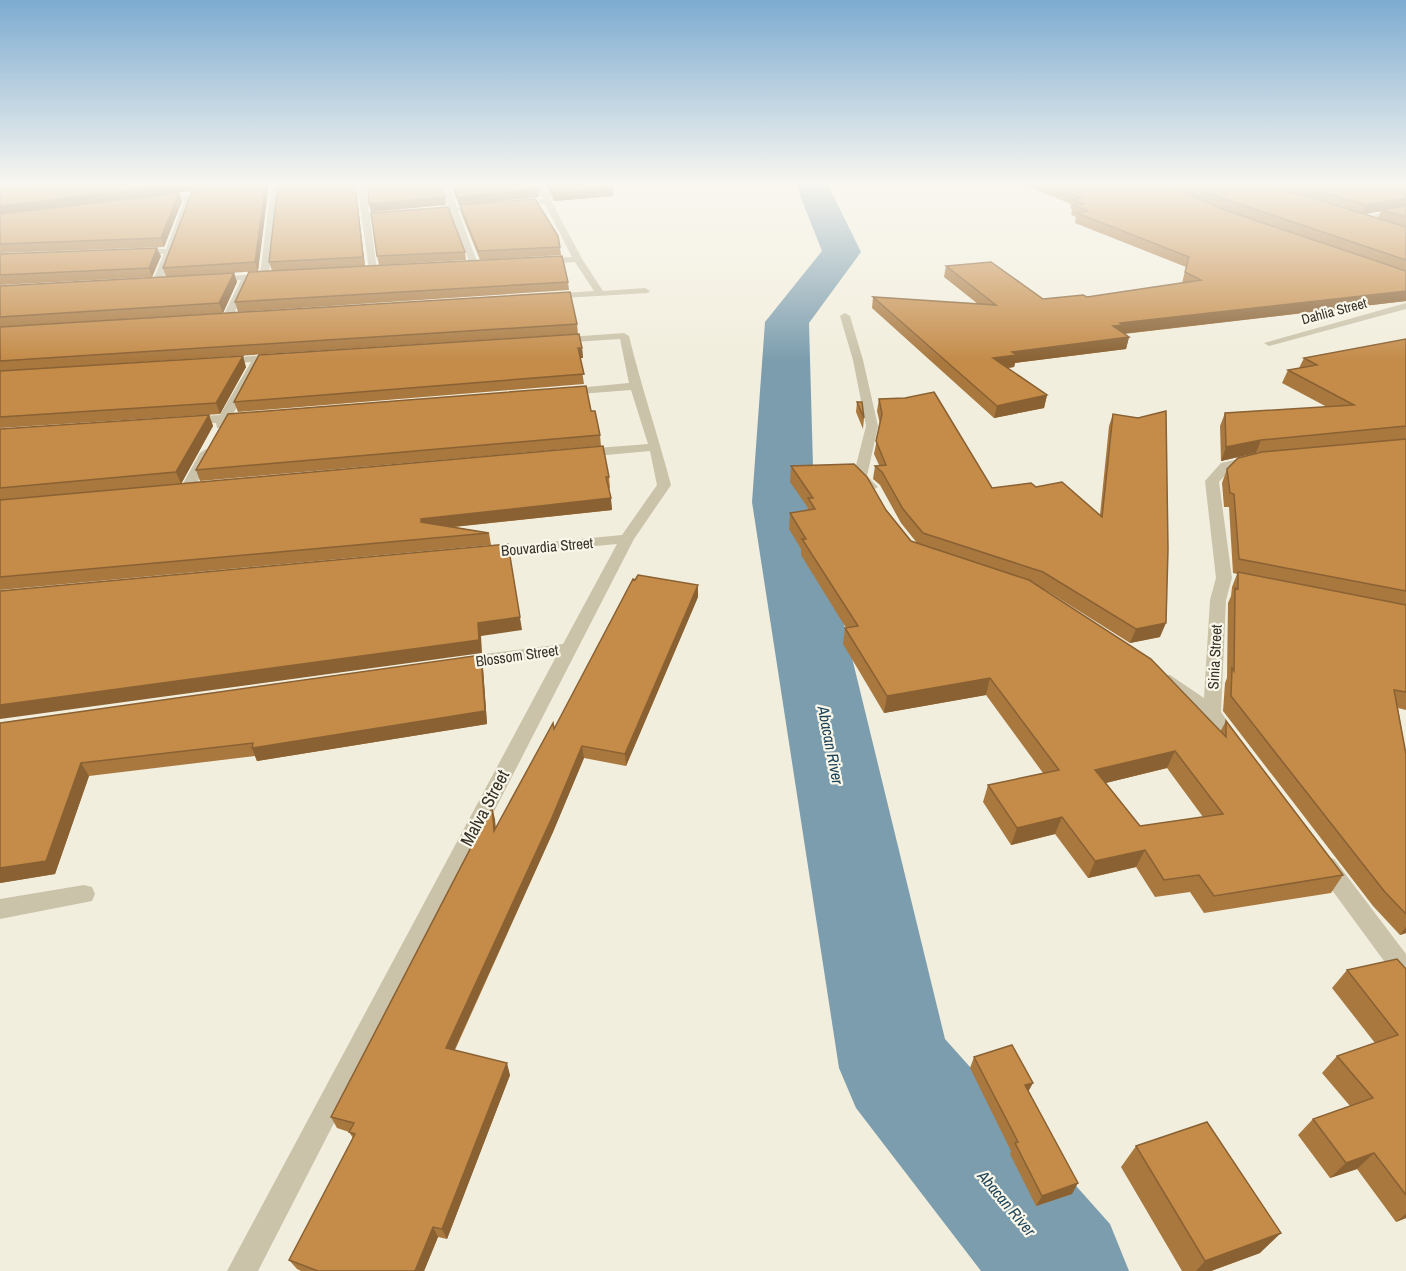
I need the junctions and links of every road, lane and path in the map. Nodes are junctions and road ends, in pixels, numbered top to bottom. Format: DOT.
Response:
graph roads {
  1 [pos="171,242"];
  2 [pos="268,242"];
  3 [pos="369,242"];
  4 [pos="467,242"];
  5 [pos="570,242"];
  6 [pos="168,251"];
  7 [pos="123,253"];
  8 [pos="578,258"];
  9 [pos="532,261"];
  10 [pos="474,264"];
  11 [pos="485,264"];
  12 [pos="463,265"];
  13 [pos="384,269"];
  14 [pos="362,270"];
  15 [pos="373,270"];
  16 [pos="275,275"];
  17 [pos="264,276"];
  18 [pos="247,277"];
  19 [pos="202,279"];
  20 [pos="168,281"];
  21 [pos="145,282"];
  22 [pos="157,282"];
  23 [pos="645,291"];
  24 [pos="600,294"];
  25 [pos="542,297"];
  26 [pos="1406,306"];
  27 [pos="1387,310"];
  28 [pos="845,316"];
  29 [pos="239,317"];
  30 [pos="1406,317"];
  31 [pos="227,318"];
  32 [pos="215,319"];
  33 [pos="541,341"];
  34 [pos="1269,343"];
  35 [pos="293,356"];
  36 [pos="258,359"];
  37 [pos="211,362"];
  38 [pos="634,386"];
  39 [pos="552,393"];
  40 [pos="260,416"];
  41 [pos="224,419"];
  42 [pos="177,422"];
  43 [pos="655,447"];
  44 [pos="573,454"];
  45 [pos="1268,458"];
  46 [pos="187,489"];
  47 [pos="881,501"];
  48 [pos="627,539"];
  49 [pos="474,553"];
  50 [pos="571,648"];
  51 [pos="443,666"];
  52 [pos="1155,672"];
  53 [pos="1212,713"];
  54 [pos="1248,761"];
  55 [pos="1312,848"];
  56 [pos="84,894"];
  57 [pos="0,909"];
  58 [pos="1406,972"];
  59 [pos="242,1271"];
  1 -- 6 [label="street"];
  2 -- 17 [label="street"];
  3 -- 15 [label="street"];
  4 -- 10 [label="street"];
  5 -- 8 [label="street"];
  6 -- 7 [label="street"];
  6 -- 22 [label="street"];
  8 -- 9 [label="street"];
  8 -- 24 [label="street"];
  10 -- 11 [label="street"];
  10 -- 12 [label="street"];
  13 -- 15 [label="street"];
  14 -- 15 [label="street"];
  16 -- 17 [label="street"];
  17 -- 18 [label="street"];
  18 -- 19 [label="street"];
  18 -- 31 [label="street"];
  20 -- 22 [label="street"];
  21 -- 22 [label="street"];
  23 -- 24 [label="street"];
  24 -- 25 [label="street"];
  26 -- 27 [label="street, Dahlia Street"];
  27 -- 30 [label="street"];
  27 -- 34 [label="street, Dahlia Street"];
  28 -- 47 [label="street"];
  29 -- 31 [label="street"];
  31 -- 32 [label="street"];
  33 -- 38 [label="street, Malva Street"];
  35 -- 36 [label="street"];
  36 -- 37 [label="street"];
  36 -- 41 [label="street"];
  38 -- 39 [label="street"];
  38 -- 43 [label="street, Malva Street"];
  40 -- 41 [label="street"];
  41 -- 42 [label="street"];
  41 -- 46 [label="street"];
  43 -- 44 [label="street"];
  43 -- 48 [label="street, Malva Street"];
  45 -- 53 [label="street, Sinia Street"];
  48 -- 49 [label="street, Bouvardia Street"];
  48 -- 50 [label="street, Malva Street"];
  50 -- 51 [label="street, Blossom Street"];
  50 -- 59 [label="street, Malva Street"];
  52 -- 53 [label="street"];
  53 -- 54 [label="street"];
  55 -- 58 [label="street"];
  56 -- 57 [label="street"];
}
